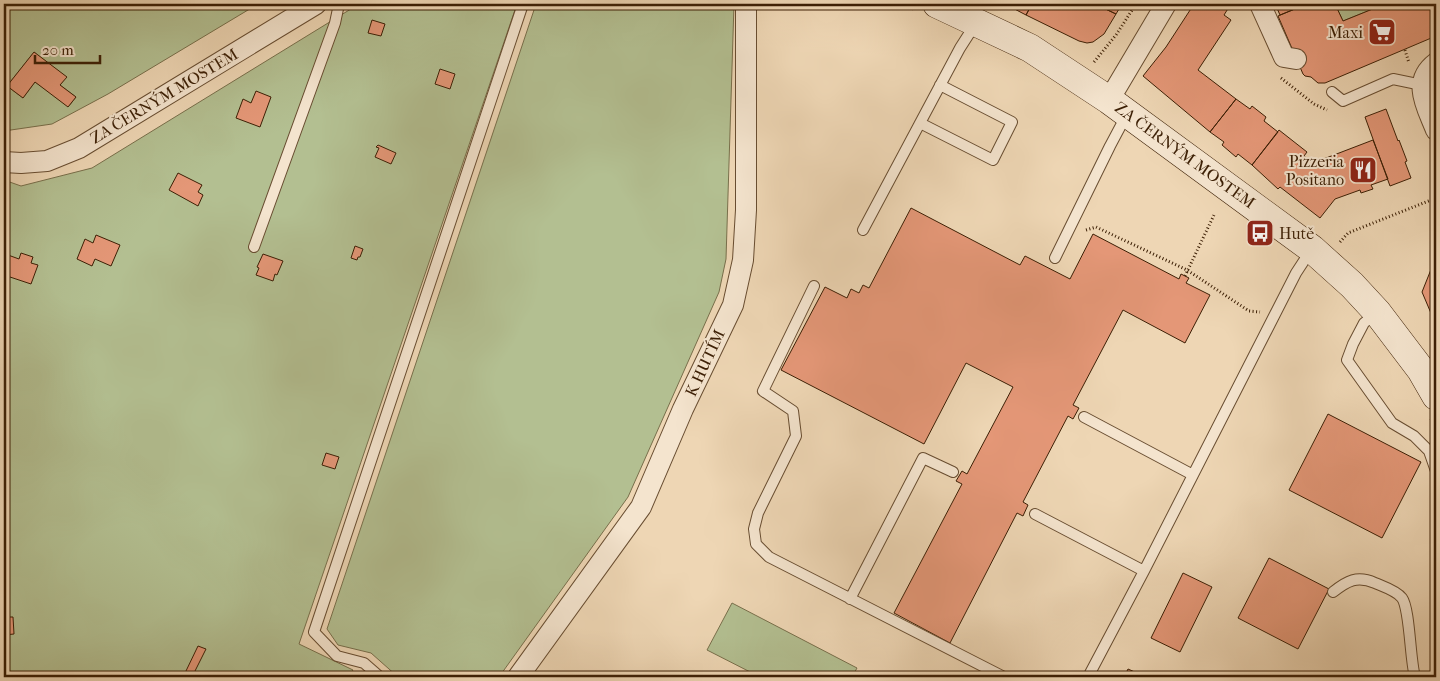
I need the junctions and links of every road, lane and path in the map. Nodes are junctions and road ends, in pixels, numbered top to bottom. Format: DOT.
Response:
graph roads {
  1 [pos="316,4"];
  2 [pos="339,4"];
  3 [pos="523,4"];
  4 [pos="746,4"];
  5 [pos="937,4"];
  6 [pos="1136,4"];
  7 [pos="1166,4"];
  8 [pos="1260,4"];
  9 [pos="976,22"];
  10 [pos="1086,58"];
  11 [pos="1296,59"];
  12 [pos="1436,63"];
  13 [pos="940,85"];
  14 [pos="1422,85"];
  15 [pos="1332,92"];
  16 [pos="1118,107"];
  17 [pos="920,123"];
  18 [pos="1436,130"];
  19 [pos="4,162"];
  20 [pos="1436,198"];
  21 [pos="1214,215"];
  22 [pos="864,230"];
  23 [pos="1066,236"];
  24 [pos="254,247"];
  25 [pos="1324,248"];
  26 [pos="1055,258"];
  27 [pos="1187,270"];
  28 [pos="1185,276"];
  29 [pos="814,286"];
  30 [pos="1377,312"];
  31 [pos="1276,313"];
  32 [pos="1436,396"];
  33 [pos="1084,417"];
  34 [pos="1436,471"];
  35 [pos="953,472"];
  36 [pos="1193,474"];
  37 [pos="1035,514"];
  38 [pos="1144,572"];
  39 [pos="1334,592"];
  40 [pos="850,599"];
  41 [pos="380,677"];
  42 [pos="518,677"];
  43 [pos="1004,677"];
  44 [pos="1088,677"];
  45 [pos="1415,677"];
  1 -- 19 [label="street, ZA ČERNÝM MOSTEM"];
  2 -- 24 [label="lane"];
  3 -- 41 [label="lane"];
  4 -- 42 [label="street, K HUTÍM"];
  5 -- 9 [label="street, ZA ČERNÝM MOSTEM"];
  6 -- 10 [label="path"];
  7 -- 16 [label="street"];
  8 -- 11 [label="street"];
  9 -- 13 [label="lane"];
  9 -- 16 [label="street, ZA ČERNÝM MOSTEM"];
  12 -- 14 [label="street"];
  13 -- 17 [label="lane"];
  13 -- 17 [label="lane"];
  14 -- 15 [label="lane"];
  14 -- 18 [label="street"];
  16 -- 23 [label="lane"];
  16 -- 25 [label="street, ZA ČERNÝM MOSTEM"];
  17 -- 22 [label="lane"];
  20 -- 25 [label="path"];
  21 -- 27 [label="path"];
  23 -- 26 [label="lane"];
  23 -- 27 [label="path"];
  25 -- 30 [label="street, ZA ČERNÝM MOSTEM"];
  25 -- 31 [label="lane"];
  27 -- 28 [label="path"];
  27 -- 31 [label="path"];
  29 -- 40 [label="lane"];
  30 -- 32 [label="street, ZA ČERNÝM MOSTEM"];
  30 -- 34 [label="lane"];
  31 -- 36 [label="lane"];
  33 -- 36 [label="lane"];
  35 -- 40 [label="lane"];
  36 -- 38 [label="lane"];
  37 -- 38 [label="lane"];
  38 -- 44 [label="lane"];
  39 -- 45 [label="lane"];
  40 -- 43 [label="lane"];
}
